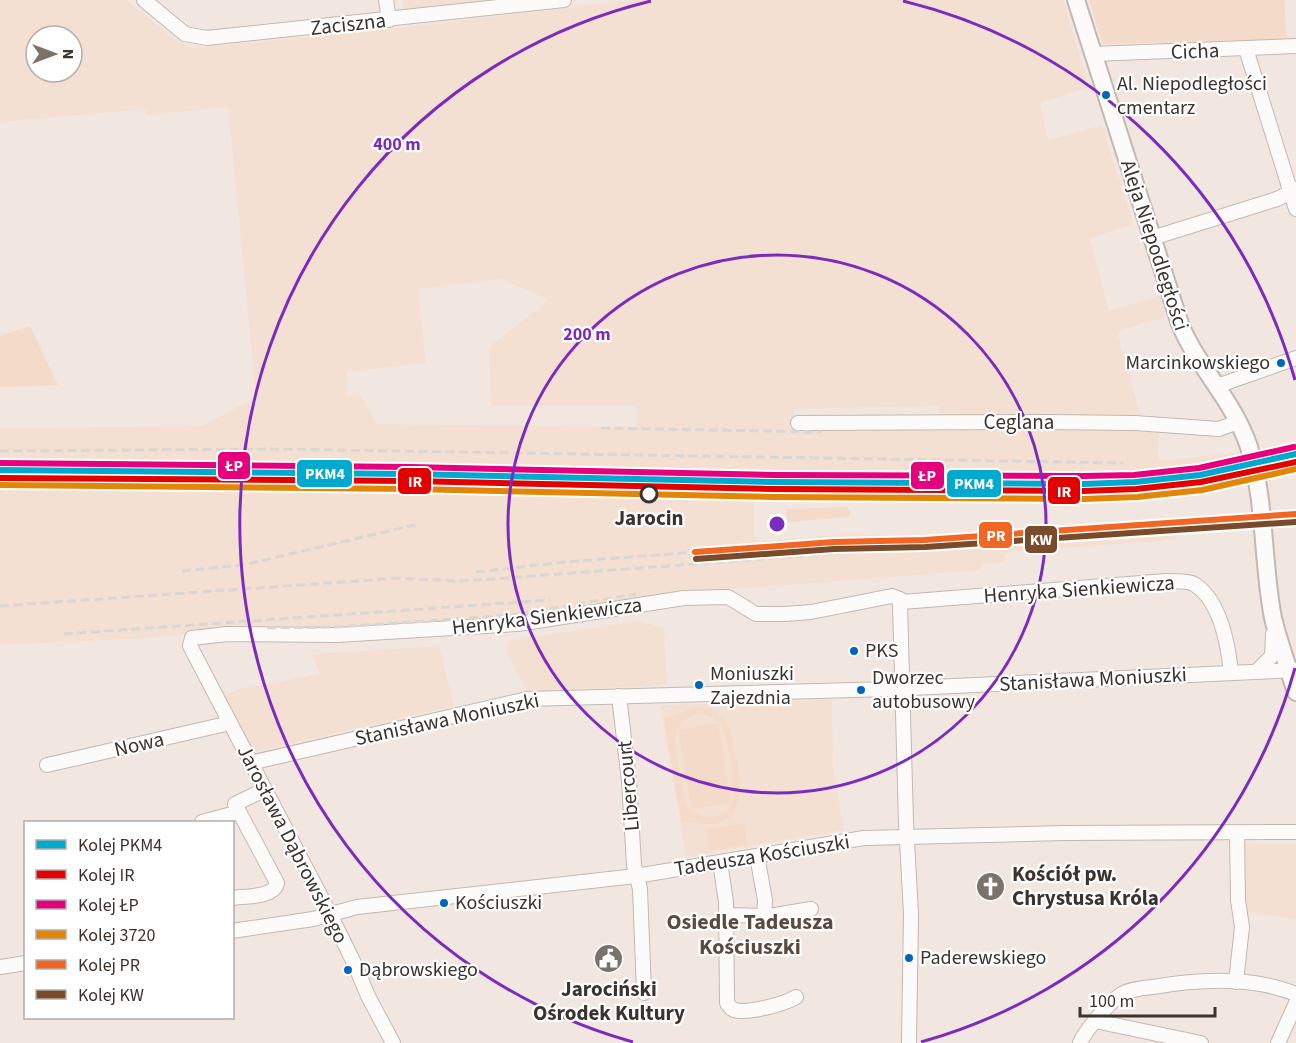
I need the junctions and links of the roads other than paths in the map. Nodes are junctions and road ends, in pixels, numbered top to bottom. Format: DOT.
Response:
graph roads {
  1 [pos="144,0"];
  2 [pos="386,0"];
  3 [pos="564,0"];
  4 [pos="1076,0"];
  5 [pos="389,20"];
  6 [pos="1296,46"];
  7 [pos="1246,49"];
  8 [pos="1093,54"];
  9 [pos="1293,191"];
  10 [pos="1296,209"];
  11 [pos="1152,238"];
  12 [pos="1296,358"];
  13 [pos="1217,386"];
  14 [pos="1238,422"];
  15 [pos="798,423"];
  16 [pos="902,602"];
  17 [pos="1273,617"];
  18 [pos="190,646"];
  19 [pos="1258,670"];
  20 [pos="1292,670"];
  21 [pos="1230,672"];
  22 [pos="902,688"];
  23 [pos="1296,692"];
  24 [pos="619,696"];
  25 [pos="230,723"];
  26 [pos="250,763"];
  27 [pos="47,765"];
  28 [pos="264,790"];
  29 [pos="239,812"];
  30 [pos="206,821"];
  31 [pos="1296,832"];
  32 [pos="1237,833"];
  33 [pos="907,836"];
  34 [pos="757,856"];
  35 [pos="720,862"];
  36 [pos="636,876"];
  37 [pos="234,898"];
  38 [pos="811,909"];
  39 [pos="330,914"];
  40 [pos="727,915"];
  41 [pos="764,916"];
  42 [pos="234,931"];
  43 [pos="24,963"];
  44 [pos="0,967"];
  45 [pos="1236,982"];
  46 [pos="645,993"];
  47 [pos="1296,994"];
  48 [pos="796,997"];
  49 [pos="1296,1003"];
  50 [pos="1095,1021"];
  51 [pos="393,1043"];
  52 [pos="909,1043"];
  53 [pos="1080,1043"];
  54 [pos="1201,1043"];
  55 [pos="1278,1043"];
  1 -- 5 [label="street, Zaciszna"];
  2 -- 5 [label="street"];
  3 -- 5 [label="street, Zaciszna"];
  4 -- 8 [label="main road, Aleja Niepodległości"];
  6 -- 7 [label="street, Cicha"];
  7 -- 8 [label="street, Cicha"];
  7 -- 9 [label="street"];
  8 -- 11 [label="main road, Aleja Niepodległości"];
  9 -- 10 [label="street"];
  9 -- 11 [label="street"];
  11 -- 13 [label="main road, Aleja Niepodległości"];
  12 -- 13 [label="street"];
  13 -- 14 [label="main road, Aleja Niepodległości"];
  14 -- 15 [label="street, Ceglana"];
  14 -- 17 [label="main road, Aleja Niepodległości"];
  16 -- 18 [label="street, Henryka Sienkiewicza"];
  16 -- 21 [label="street, Henryka Sienkiewicza"];
  16 -- 22 [label="street"];
  17 -- 19 [label="street"];
  17 -- 20 [label="main road, Aleja Niepodległości"];
  18 -- 25 [label="street, Jarosława Dąbrowskiego"];
  19 -- 20 [label="street, Stanisława Moniuszki"];
  19 -- 21 [label="street, Stanisława Moniuszki"];
  20 -- 23 [label="main road, Aleja Niepodległości"];
  21 -- 22 [label="street, Stanisława Moniuszki"];
  22 -- 24 [label="street, Stanisława Moniuszki"];
  22 -- 33 [label="street"];
  24 -- 26 [label="street, Stanisława Moniuszki"];
  24 -- 36 [label="street, Libercourt"];
  25 -- 26 [label="street, Jarosława Dąbrowskiego"];
  25 -- 27 [label="street, Nowa"];
  26 -- 28 [label="street, Jarosława Dąbrowskiego"];
  28 -- 29 [label="street"];
  28 -- 39 [label="street, Jarosława Dąbrowskiego"];
  29 -- 30 [label="street"];
  29 -- 37 [label="street"];
  31 -- 32 [label="street, Tadeusza Kościuszki"];
  32 -- 33 [label="street, Tadeusza Kościuszki"];
  32 -- 45 [label="street"];
  33 -- 34 [label="street, Tadeusza Kościuszki"];
  33 -- 52 [label="street"];
  34 -- 35 [label="street, Tadeusza Kościuszki"];
  34 -- 41 [label="street"];
  35 -- 36 [label="street, Tadeusza Kościuszki"];
  35 -- 40 [label="street"];
  36 -- 39 [label="street, Tadeusza Kościuszki"];
  36 -- 46 [label="street, Libercourt"];
  38 -- 41 [label="street"];
  39 -- 42 [label="street, Tadeusza Kościuszki"];
  39 -- 51 [label="street, Jarosława Dąbrowskiego"];
  40 -- 41 [label="street"];
  40 -- 48 [label="street"];
  43 -- 44 [label="street"];
  45 -- 47 [label="street"];
  45 -- 50 [label="street"];
  49 -- 55 [label="street"];
  50 -- 53 [label="street"];
  50 -- 54 [label="street"];
}
